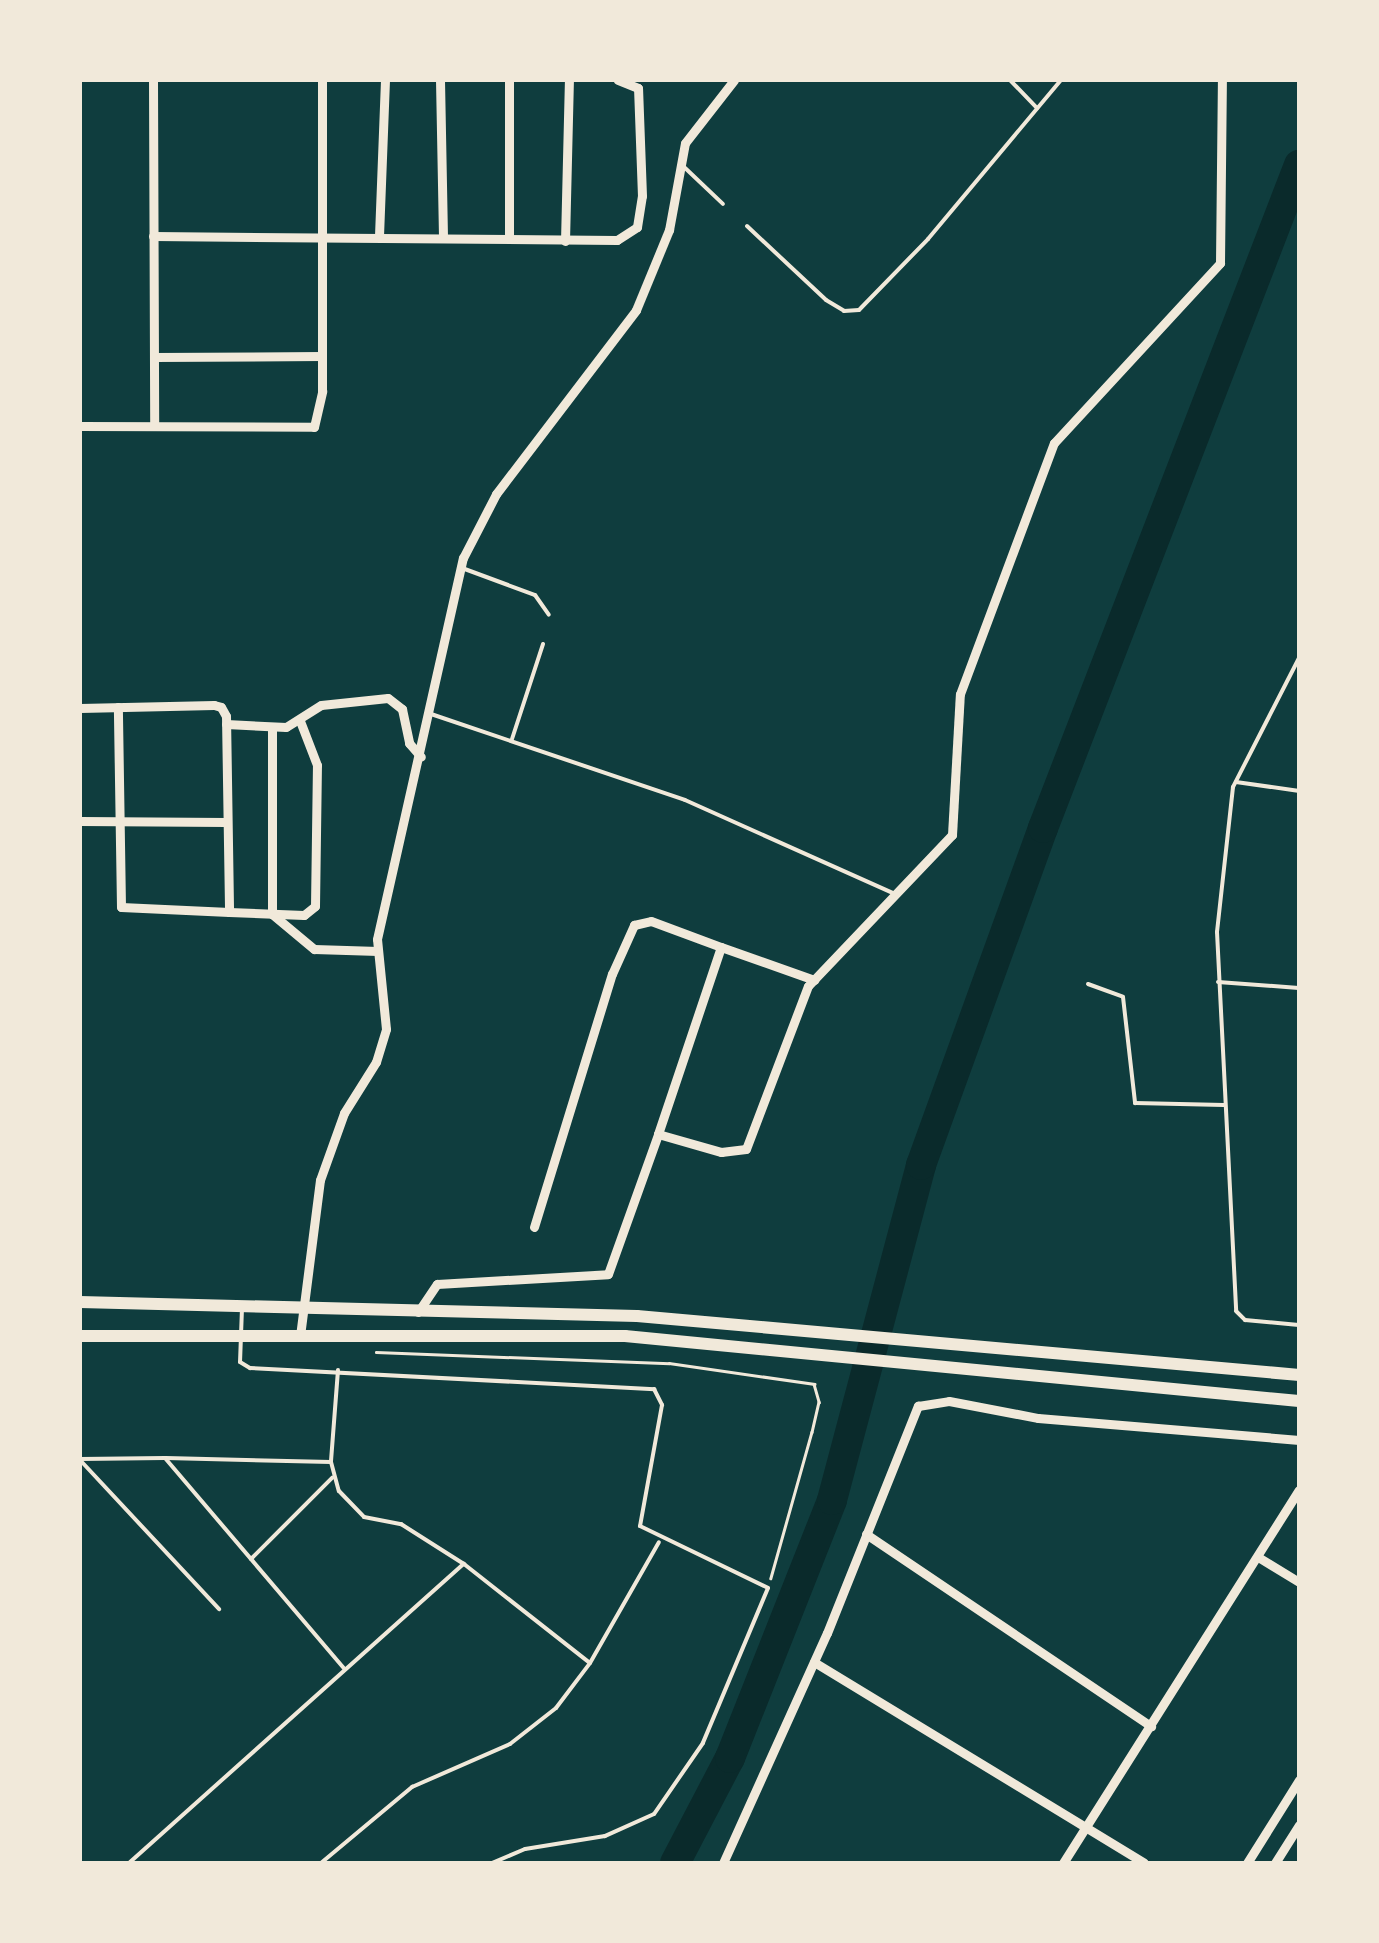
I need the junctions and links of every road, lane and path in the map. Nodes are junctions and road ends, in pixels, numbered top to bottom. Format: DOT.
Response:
graph roads {
  1 [pos="153,80"];
  2 [pos="322,80"];
  3 [pos="385,80"];
  4 [pos="440,80"];
  5 [pos="509,80"];
  6 [pos="569,80"];
  7 [pos="618,80"];
  8 [pos="734,80"];
  9 [pos="1010,80"];
  10 [pos="1060,80"];
  11 [pos="1222,80"];
  12 [pos="1037,108"];
  13 [pos="680,163"];
  14 [pos="722,204"];
  15 [pos="747,226"];
  16 [pos="153,236"];
  17 [pos="319,236"];
  18 [pos="379,236"];
  19 [pos="443,236"];
  20 [pos="509,239"];
  21 [pos="565,241"];
  22 [pos="322,356"];
  23 [pos="154,357"];
  24 [pos="80,426"];
  25 [pos="154,426"];
  26 [pos="462,568"];
  27 [pos="549,615"];
  28 [pos="543,644"];
  29 [pos="1299,658"];
  30 [pos="118,707"];
  31 [pos="80,708"];
  32 [pos="431,714"];
  33 [pos="300,721"];
  34 [pos="226,724"];
  35 [pos="272,729"];
  36 [pos="511,739"];
  37 [pos="421,757"];
  38 [pos="1236,782"];
  39 [pos="1299,792"];
  40 [pos="80,822"];
  41 [pos="119,822"];
  42 [pos="226,822"];
  43 [pos="897,895"];
  44 [pos="229,912"];
  45 [pos="272,914"];
  46 [pos="722,947"];
  47 [pos="378,951"];
  48 [pos="814,980"];
  49 [pos="1218,982"];
  50 [pos="1088,984"];
  51 [pos="1299,988"];
  52 [pos="1224,1105"];
  53 [pos="658,1134"];
  54 [pos="534,1228"];
  55 [pos="80,1302"];
  56 [pos="242,1308"];
  57 [pos="303,1310"];
  58 [pos="418,1312"];
  59 [pos="1299,1325"];
  60 [pos="80,1336"];
  61 [pos="300,1336"];
  62 [pos="240,1337"];
  63 [pos="338,1370"];
  64 [pos="1299,1375"];
  65 [pos="1299,1401"];
  66 [pos="1299,1440"];
  67 [pos="165,1458"];
  68 [pos="80,1460"];
  69 [pos="332,1462"];
  70 [pos="332,1478"];
  71 [pos="1299,1490"];
  72 [pos="866,1534"];
  73 [pos="660,1540"];
  74 [pos="1258,1558"];
  75 [pos="251,1559"];
  76 [pos="464,1564"];
  77 [pos="1299,1582"];
  78 [pos="218,1609"];
  79 [pos="814,1662"];
  80 [pos="590,1664"];
  81 [pos="344,1668"];
  82 [pos="1150,1726"];
  83 [pos="1299,1780"];
  84 [pos="1299,1825"];
  85 [pos="1083,1828"];
  86 [pos="130,1863"];
  87 [pos="321,1863"];
  88 [pos="492,1863"];
  89 [pos="723,1863"];
  90 [pos="1063,1863"];
  91 [pos="1144,1863"];
  92 [pos="1246,1863"];
  93 [pos="1275,1863"];
  1 -- 16 [label="street"];
  2 -- 17 [label="street"];
  3 -- 18 [label="street"];
  4 -- 19 [label="street"];
  5 -- 20 [label="street"];
  6 -- 21 [label="street"];
  7 -- 21 [label="street"];
  8 -- 13 [label="street"];
  9 -- 12 [label="lane"];
  10 -- 12 [label="lane"];
  11 -- 43 [label="street"];
  12 -- 15 [label="lane"];
  13 -- 14 [label="lane"];
  13 -- 26 [label="street"];
  16 -- 17 [label="street"];
  16 -- 23 [label="street"];
  17 -- 18 [label="street"];
  17 -- 22 [label="street"];
  18 -- 19 [label="street"];
  19 -- 20 [label="street"];
  20 -- 21 [label="street"];
  22 -- 23 [label="street"];
  22 -- 25 [label="street"];
  23 -- 25 [label="street"];
  24 -- 25 [label="street"];
  26 -- 27 [label="lane"];
  26 -- 32 [label="street"];
  28 -- 36 [label="lane"];
  29 -- 38 [label="lane"];
  30 -- 31 [label="street"];
  30 -- 34 [label="street"];
  30 -- 41 [label="street"];
  32 -- 36 [label="lane"];
  32 -- 37 [label="street"];
  33 -- 35 [label="street"];
  33 -- 37 [label="street"];
  33 -- 45 [label="street"];
  34 -- 35 [label="street"];
  34 -- 42 [label="street"];
  35 -- 45 [label="street"];
  36 -- 43 [label="lane"];
  37 -- 47 [label="street"];
  38 -- 39 [label="lane"];
  38 -- 49 [label="lane"];
  40 -- 41 [label="street"];
  41 -- 42 [label="street"];
  41 -- 44 [label="street"];
  42 -- 44 [label="street"];
  43 -- 48 [label="street"];
  44 -- 45 [label="street"];
  45 -- 47 [label="street"];
  46 -- 48 [label="street"];
  46 -- 53 [label="street"];
  46 -- 54 [label="street"];
  47 -- 57 [label="street"];
  48 -- 53 [label="street"];
  49 -- 51 [label="lane"];
  49 -- 52 [label="lane"];
  50 -- 52 [label="lane"];
  52 -- 59 [label="lane"];
  53 -- 58 [label="street"];
  55 -- 56 [label="main road"];
  56 -- 57 [label="main road"];
  56 -- 62 [label="lane"];
  57 -- 58 [label="main road"];
  57 -- 61 [label="street"];
  58 -- 64 [label="main road"];
  60 -- 62 [label="main road"];
  61 -- 62 [label="main road"];
  61 -- 65 [label="main road"];
  62 -- 63 [label="lane"];
  63 -- 69 [label="lane"];
  63 -- 73 [label="lane"];
  66 -- 72 [label="street"];
  67 -- 68 [label="lane"];
  67 -- 69 [label="lane"];
  67 -- 75 [label="lane"];
  68 -- 78 [label="lane"];
  69 -- 70 [label="lane"];
  70 -- 75 [label="lane"];
  70 -- 76 [label="lane"];
  71 -- 74 [label="street"];
  72 -- 79 [label="street"];
  72 -- 82 [label="street"];
  73 -- 80 [label="lane"];
  73 -- 88 [label="lane"];
  74 -- 77 [label="street"];
  74 -- 82 [label="street"];
  75 -- 81 [label="lane"];
  76 -- 80 [label="lane"];
  76 -- 81 [label="lane"];
  79 -- 85 [label="street"];
  79 -- 89 [label="street"];
  80 -- 87 [label="lane"];
  81 -- 86 [label="lane"];
  82 -- 85 [label="street"];
  83 -- 92 [label="street"];
  84 -- 93 [label="street"];
  85 -- 90 [label="street"];
  85 -- 91 [label="street"];
}
